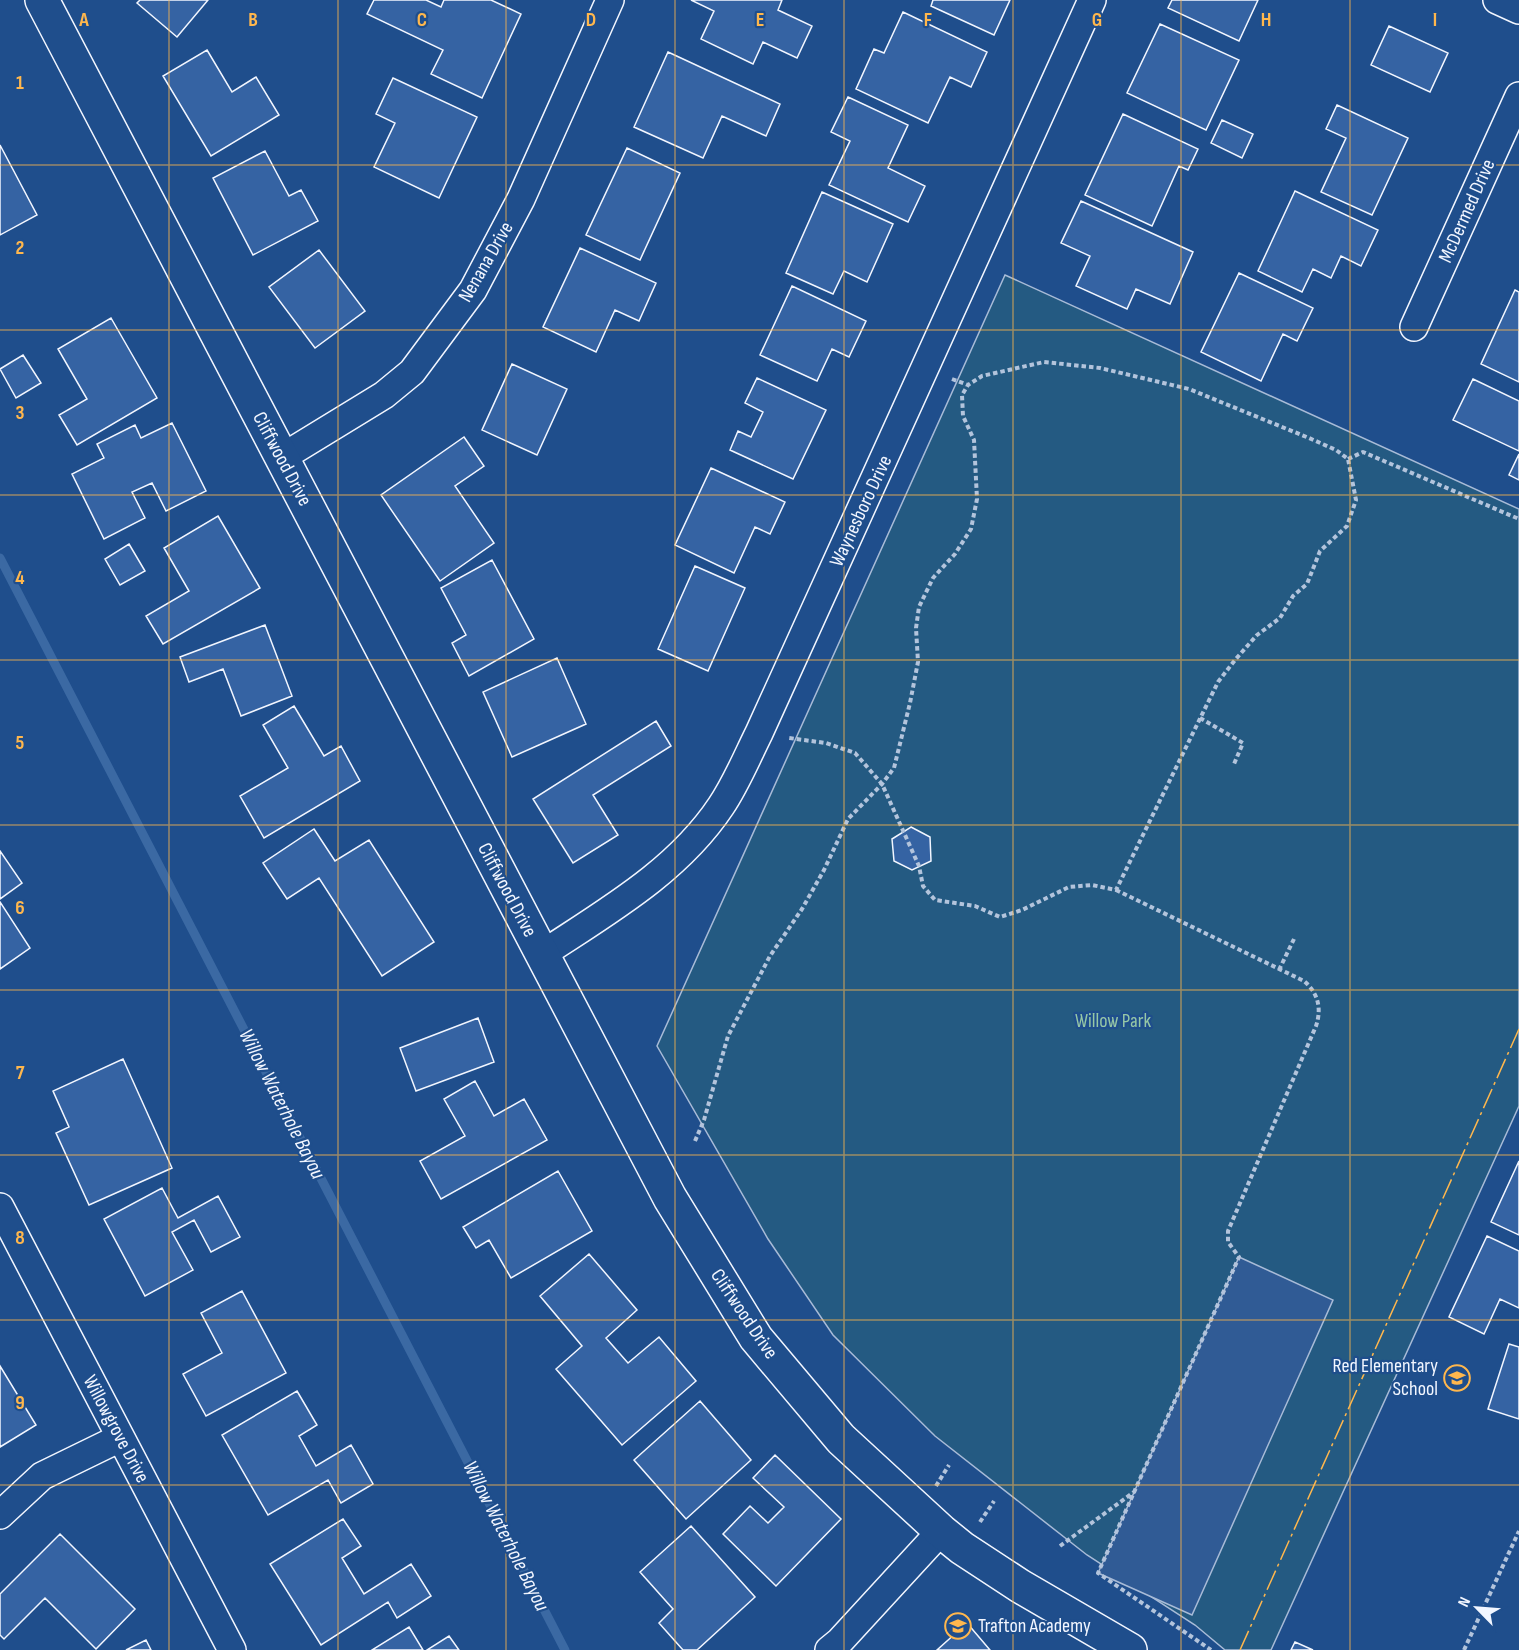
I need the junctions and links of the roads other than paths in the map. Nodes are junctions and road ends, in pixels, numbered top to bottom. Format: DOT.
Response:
graph roads {
  1 [pos="42,0"];
  2 [pos="610,0"];
  3 [pos="1092,0"];
  4 [pos="1497,0"];
  5 [pos="1519,10"];
  6 [pos="1519,96"];
  7 [pos="1414,327"];
  8 [pos="281,458"];
  9 [pos="541,955"];
  10 [pos="0,1207"];
  11 [pos="120,1438"];
  12 [pos="0,1515"];
  13 [pos="941,1531"];
  14 [pos="232,1650"];
  15 [pos="829,1650"];
  16 [pos="1130,1650"];
  1 -- 8 [label="street, Cliffwood Drive"];
  2 -- 8 [label="street, Nenana Drive"];
  3 -- 9 [label="street, Waynesboro Drive"];
  4 -- 5 [label="street"];
  6 -- 7 [label="street, McDermed Drive"];
  8 -- 9 [label="street, Cliffwood Drive"];
  9 -- 13 [label="street, Cliffwood Drive"];
  10 -- 11 [label="street, Willowgrove Drive"];
  11 -- 12 [label="street"];
  11 -- 14 [label="street, Willowgrove Drive"];
  13 -- 15 [label="street"];
  13 -- 16 [label="street, Cliffwood Drive"];
}
